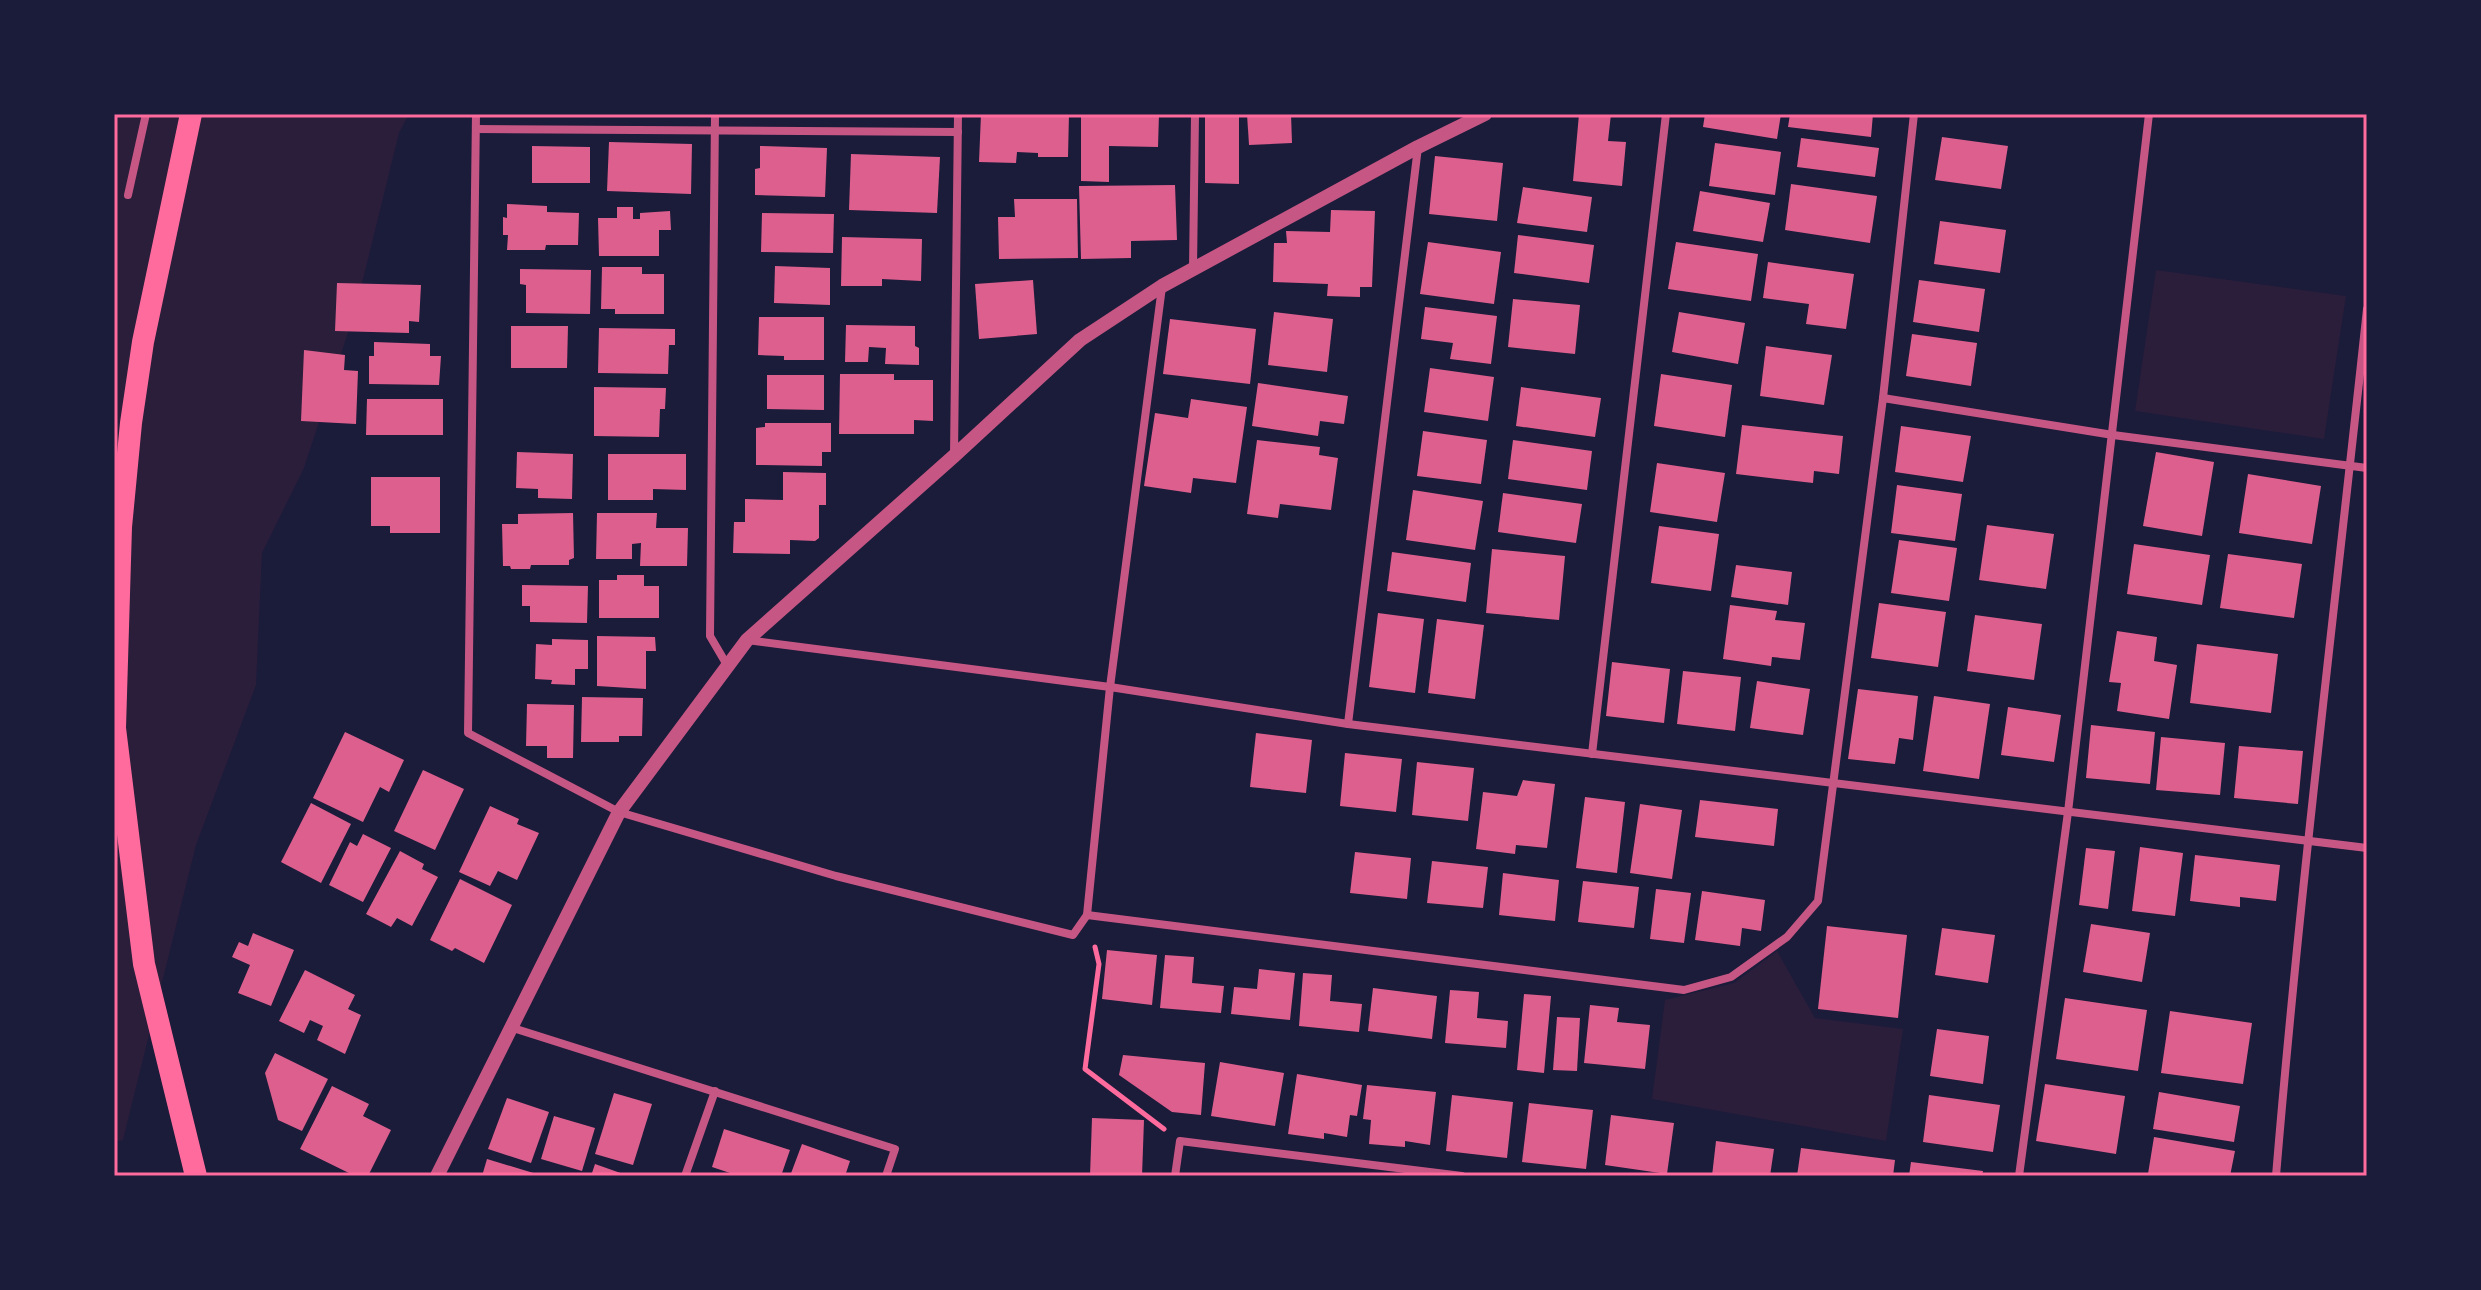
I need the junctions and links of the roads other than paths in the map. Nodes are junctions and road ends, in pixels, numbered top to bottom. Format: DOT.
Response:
graph roads {
  1 [pos="146,114"];
  2 [pos="191,114"];
  3 [pos="476,114"];
  4 [pos="715,114"];
  5 [pos="958,114"];
  6 [pos="1195,114"];
  7 [pos="1485,114"];
  8 [pos="1666,114"];
  9 [pos="1914,114"];
  10 [pos="2149,114"];
  11 [pos="1464,119"];
  12 [pos="476,129"];
  13 [pos="715,130"];
  14 [pos="958,132"];
  15 [pos="1418,147"];
  16 [pos="128,195"];
  17 [pos="1193,269"];
  18 [pos="1162,286"];
  19 [pos="2367,309"];
  20 [pos="1883,398"];
  21 [pos="2113,435"];
  22 [pos="954,456"];
  23 [pos="2350,466"];
  24 [pos="2367,468"];
  25 [pos="747,640"];
  26 [pos="727,665"];
  27 [pos="1110,687"];
  28 [pos="1348,724"];
  29 [pos="1592,754"];
  30 [pos="1832,785"];
  31 [pos="619,812"];
  32 [pos="2068,812"];
  33 [pos="2310,841"];
  34 [pos="2367,848"];
  35 [pos="1087,915"];
  36 [pos="513,1028"];
  37 [pos="715,1091"];
  38 [pos="196,1176"];
  39 [pos="437,1176"];
  40 [pos="685,1176"];
  41 [pos="886,1176"];
  42 [pos="1175,1176"];
  43 [pos="1462,1176"];
  44 [pos="2019,1176"];
  45 [pos="2276,1176"];
  1 -- 16 [label="street"];
  2 -- 38 [label="highway"];
  3 -- 12 [label="street"];
  4 -- 13 [label="street"];
  5 -- 14 [label="street"];
  6 -- 17 [label="street"];
  7 -- 11 [label="street"];
  8 -- 29 [label="street"];
  9 -- 20 [label="street"];
  10 -- 21 [label="street"];
  11 -- 15 [label="street"];
  12 -- 13 [label="street"];
  12 -- 31 [label="street"];
  13 -- 14 [label="street"];
  13 -- 26 [label="street"];
  14 -- 22 [label="street"];
  15 -- 17 [label="street"];
  15 -- 28 [label="street"];
  17 -- 18 [label="street"];
  18 -- 22 [label="street"];
  18 -- 27 [label="street"];
  19 -- 23 [label="street"];
  20 -- 21 [label="street"];
  20 -- 30 [label="street"];
  21 -- 23 [label="street"];
  21 -- 32 [label="street"];
  22 -- 25 [label="street"];
  23 -- 24 [label="street"];
  23 -- 33 [label="street"];
  25 -- 26 [label="street"];
  25 -- 27 [label="street"];
  26 -- 31 [label="street"];
  27 -- 28 [label="street"];
  27 -- 35 [label="street"];
  28 -- 29 [label="street"];
  29 -- 30 [label="street"];
  30 -- 32 [label="street"];
  30 -- 35 [label="street"];
  31 -- 35 [label="street"];
  31 -- 36 [label="street"];
  32 -- 33 [label="street"];
  32 -- 44 [label="street"];
  33 -- 34 [label="street"];
  33 -- 45 [label="street"];
  36 -- 37 [label="street"];
  36 -- 39 [label="street"];
  37 -- 40 [label="street"];
  37 -- 41 [label="street"];
  42 -- 43 [label="street"];
}
